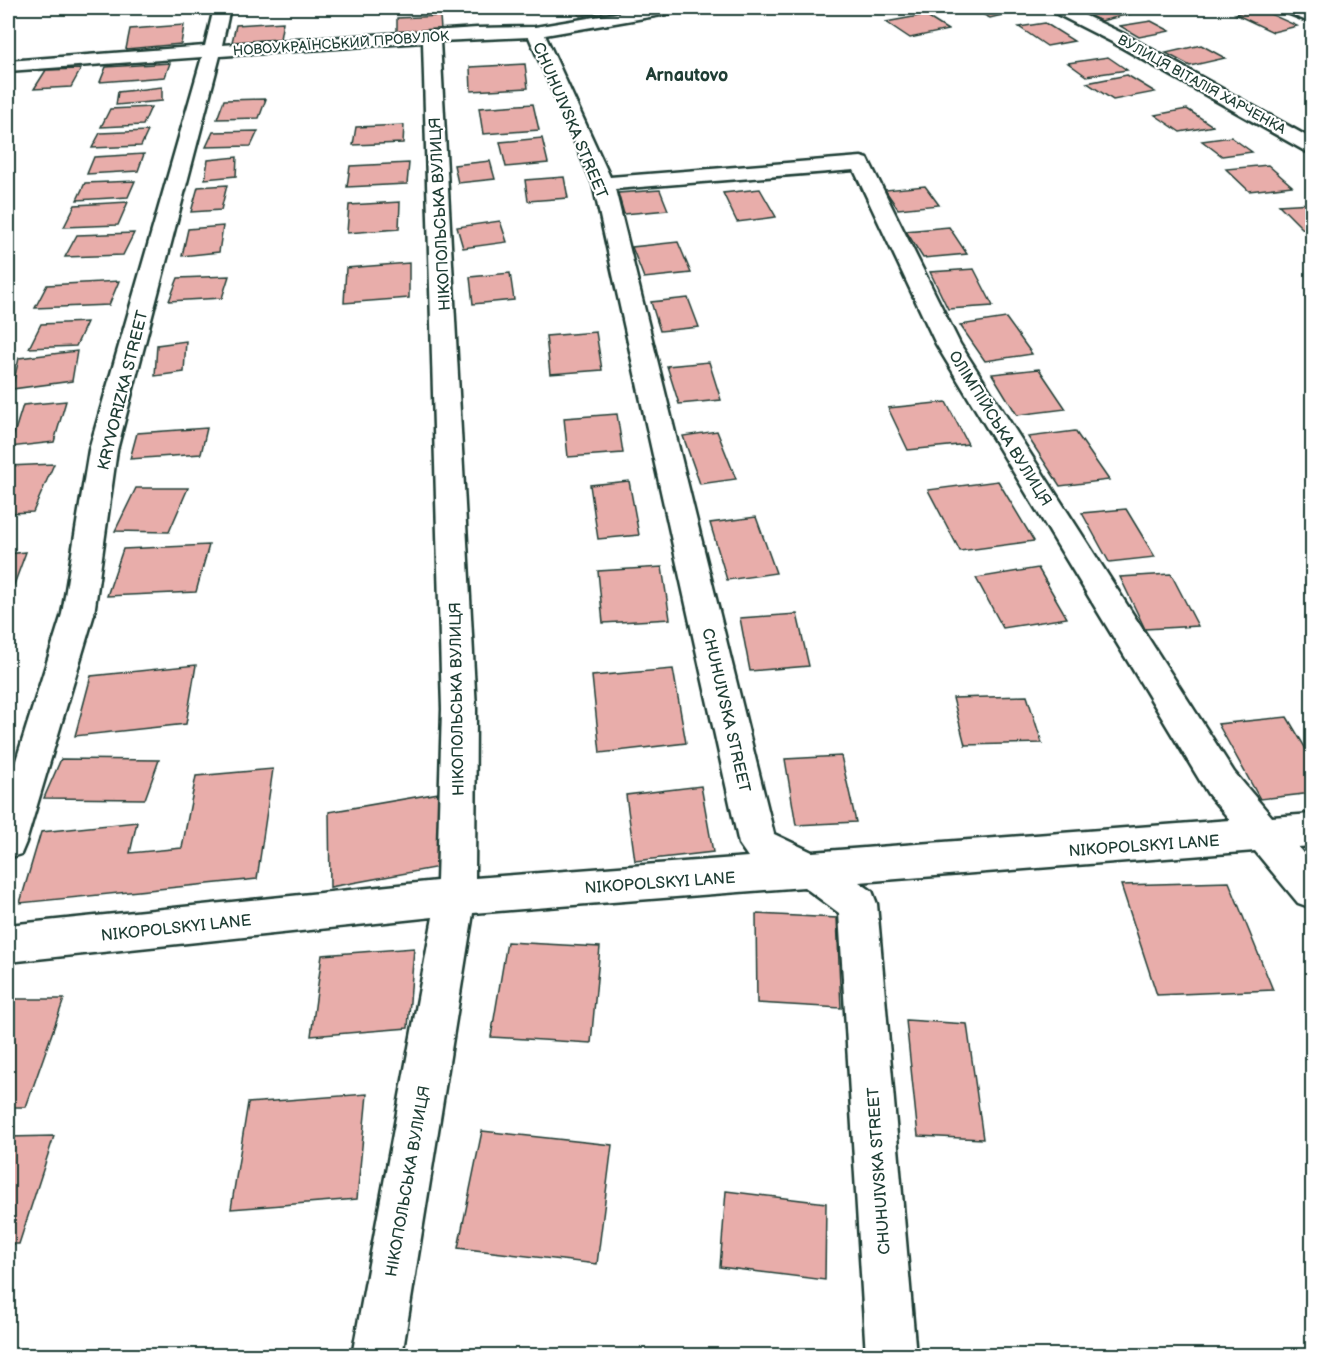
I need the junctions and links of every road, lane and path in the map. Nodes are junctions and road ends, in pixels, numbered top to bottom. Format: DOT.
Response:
graph roads {
  1 [pos="222,8"];
  2 [pos="665,8"];
  3 [pos="1058,8"];
  4 [pos="1288,8"];
  5 [pos="1312,18"];
  6 [pos="535,32"];
  7 [pos="431,37"];
  8 [pos="212,52"];
  9 [pos="8,66"];
  10 [pos="1312,147"];
  11 [pos="603,184"];
  12 [pos="1312,830"];
  13 [pos="1266,836"];
  14 [pos="8,842"];
  15 [pos="812,871"];
  16 [pos="1312,891"];
  17 [pos="456,897"];
  18 [pos="8,944"];
  19 [pos="377,1356"];
  20 [pos="891,1356"];
  1 -- 8 [label="street, KRYVORIZKA STREET"];
  2 -- 6 [label="street, НОВОУКРАЇНСЬКИЙ ПРОВУЛОК"];
  3 -- 10 [label="street, ВУЛИЦЯ ВІТАЛІЯ ХАРЧЕНКА"];
  4 -- 5 [label="street"];
  6 -- 7 [label="street, НОВОУКРАЇНСЬКИЙ ПРОВУЛОК"];
  6 -- 11 [label="street, CHUHUIVSKA STREET"];
  7 -- 8 [label="street, НОВОУКРАЇНСЬКИЙ ПРОВУЛОК"];
  7 -- 17 [label="street, НІКОПОЛЬСЬКА ВУЛИЦЯ"];
  8 -- 9 [label="street, НОВОУКРАЇНСЬКИЙ ПРОВУЛОК"];
  8 -- 14 [label="street, KRYVORIZKA STREET"];
  11 -- 13 [label="street, ОЛІМПІЙСЬКА ВУЛИЦЯ"];
  11 -- 15 [label="street, CHUHUIVSKA STREET"];
  12 -- 13 [label="street, NIKOPOLSKYI LANE"];
  13 -- 15 [label="street, NIKOPOLSKYI LANE"];
  13 -- 16 [label="street, ОЛІМПІЙСЬКА ВУЛИЦЯ"];
  15 -- 17 [label="street, NIKOPOLSKYI LANE"];
  15 -- 20 [label="street, CHUHUIVSKA STREET"];
  17 -- 18 [label="street, NIKOPOLSKYI LANE"];
  17 -- 19 [label="street, НІКОПОЛЬСЬКА ВУЛИЦЯ"];
}
